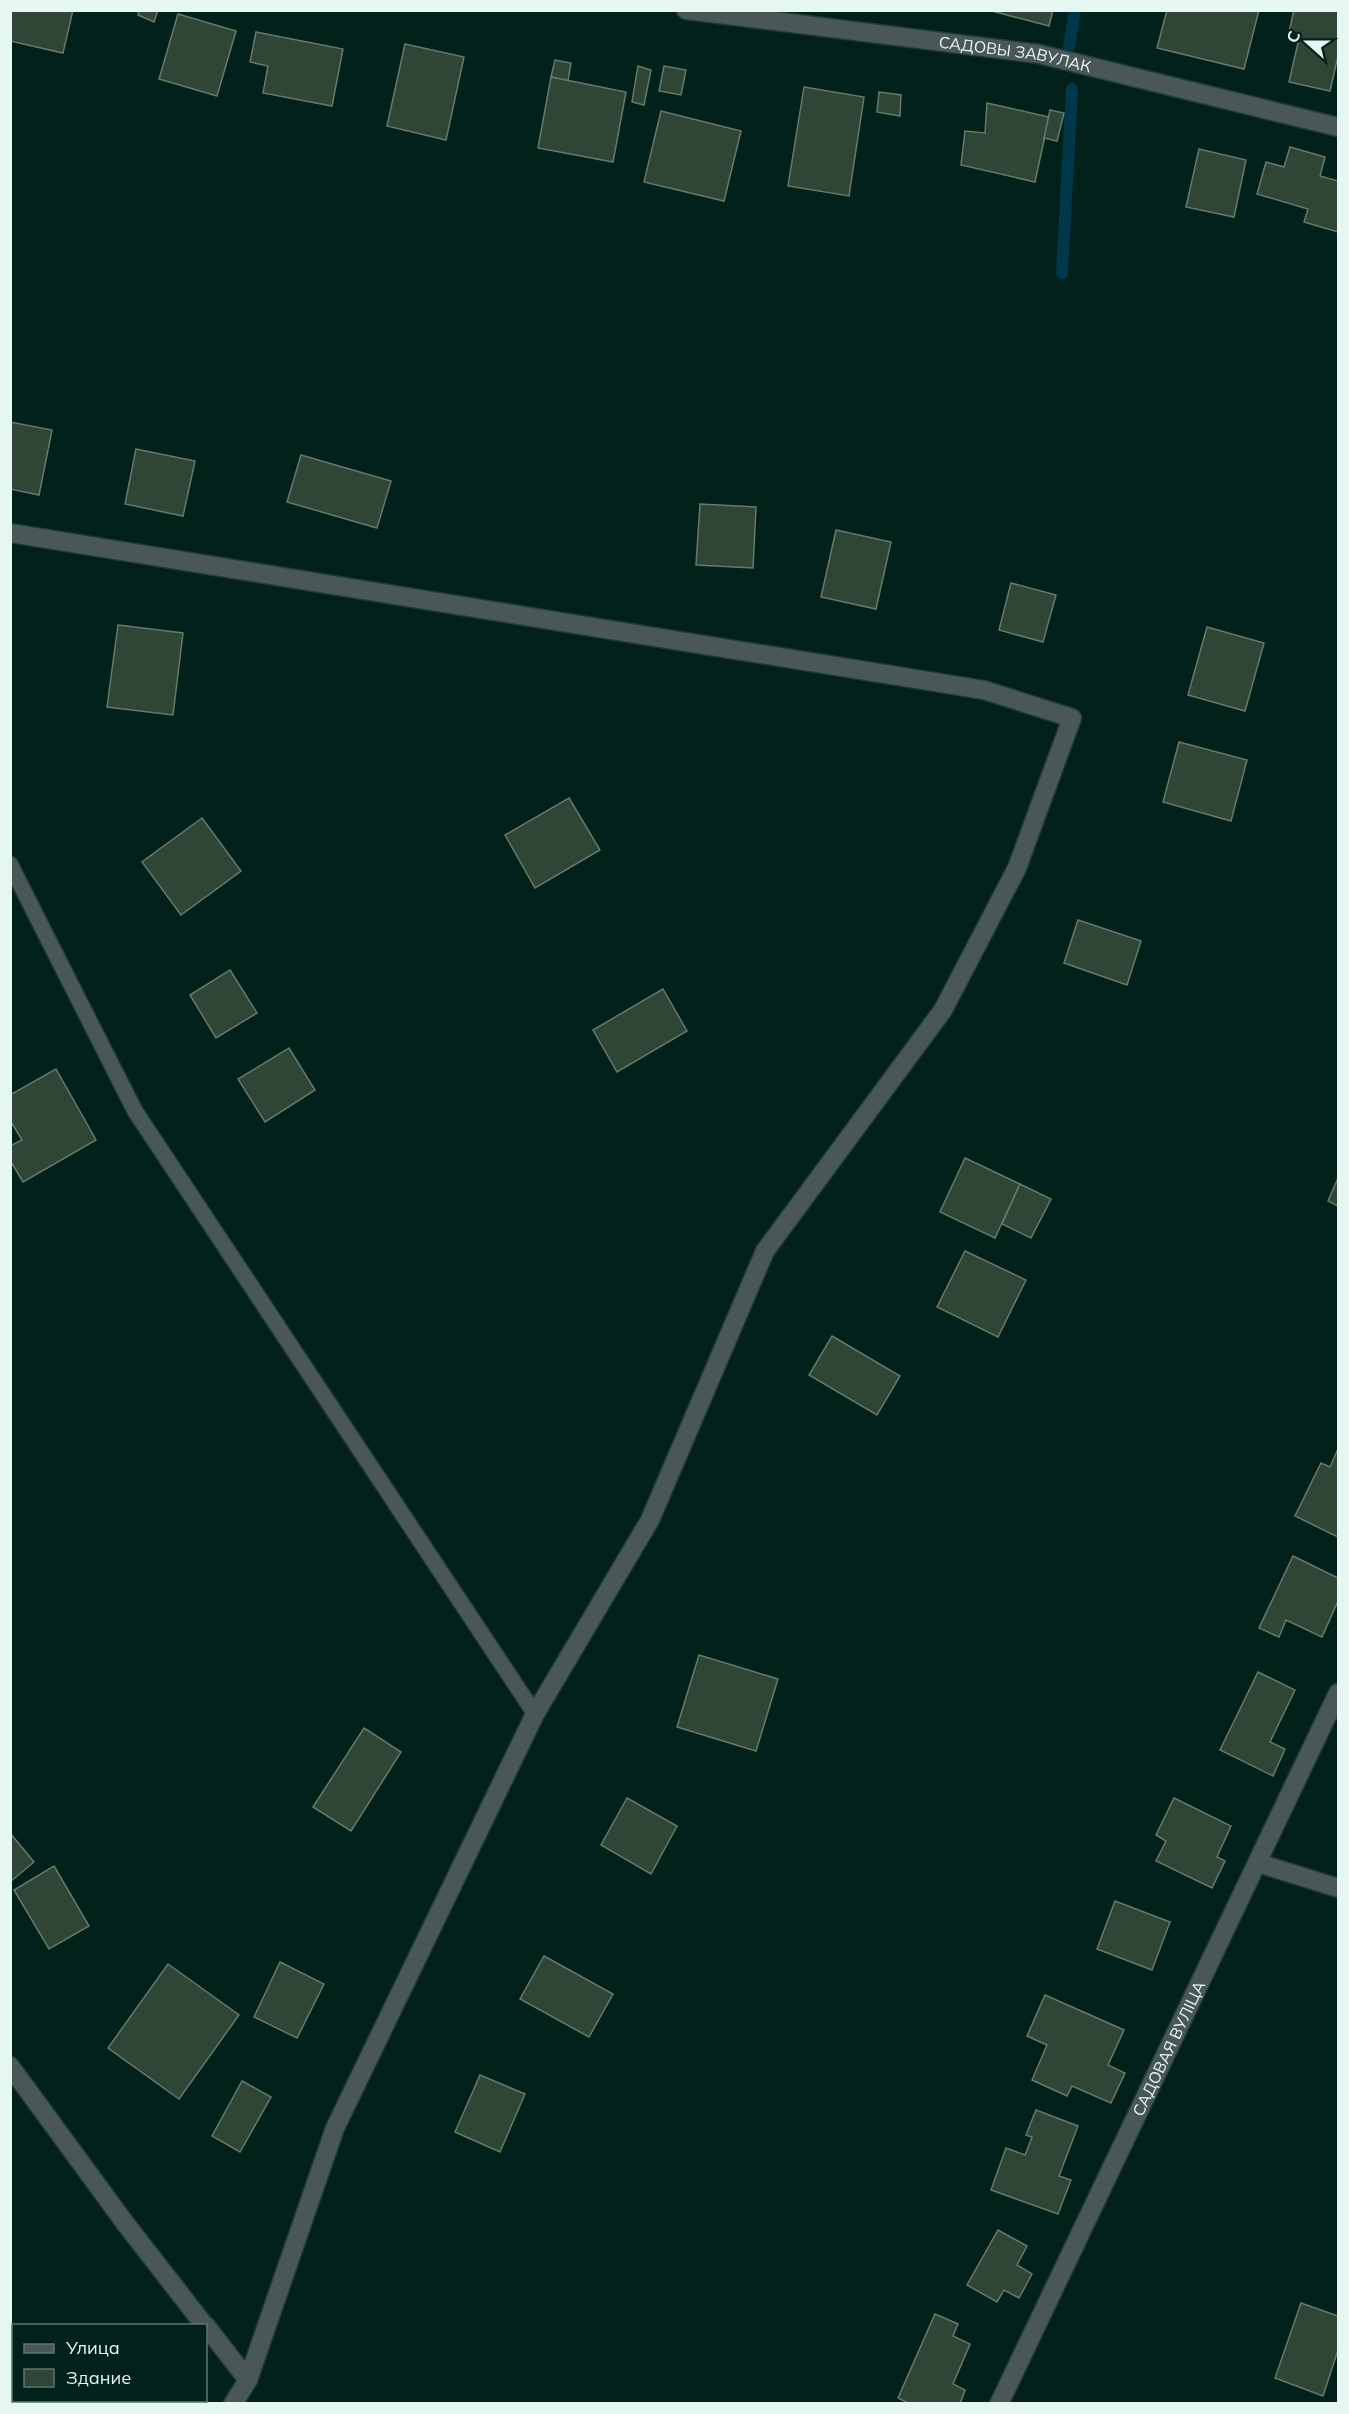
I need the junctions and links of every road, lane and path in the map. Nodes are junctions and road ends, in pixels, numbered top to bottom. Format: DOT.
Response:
graph roads {
  1 [pos="686,10"];
  2 [pos="1338,127"];
  3 [pos="10,533"];
  4 [pos="10,864"];
  5 [pos="1338,1693"];
  6 [pos="535,1714"];
  7 [pos="1258,1863"];
  8 [pos="1338,1888"];
  9 [pos="10,2066"];
  10 [pos="203,2324"];
  11 [pos="207,2329"];
  12 [pos="248,2380"];
  13 [pos="233,2403"];
  14 [pos="999,2403"];
  1 -- 2 [label="street, САДОВЫ ЗАВУЛАК"];
  3 -- 6 [label="street"];
  4 -- 6 [label="lane"];
  5 -- 7 [label="street, САДОВАЯ ВУЛІЦА"];
  6 -- 12 [label="street"];
  7 -- 8 [label="street"];
  7 -- 14 [label="street, САДОВАЯ ВУЛІЦА"];
  9 -- 10 [label="street"];
  11 -- 12 [label="street"];
  12 -- 13 [label="street"];
}
